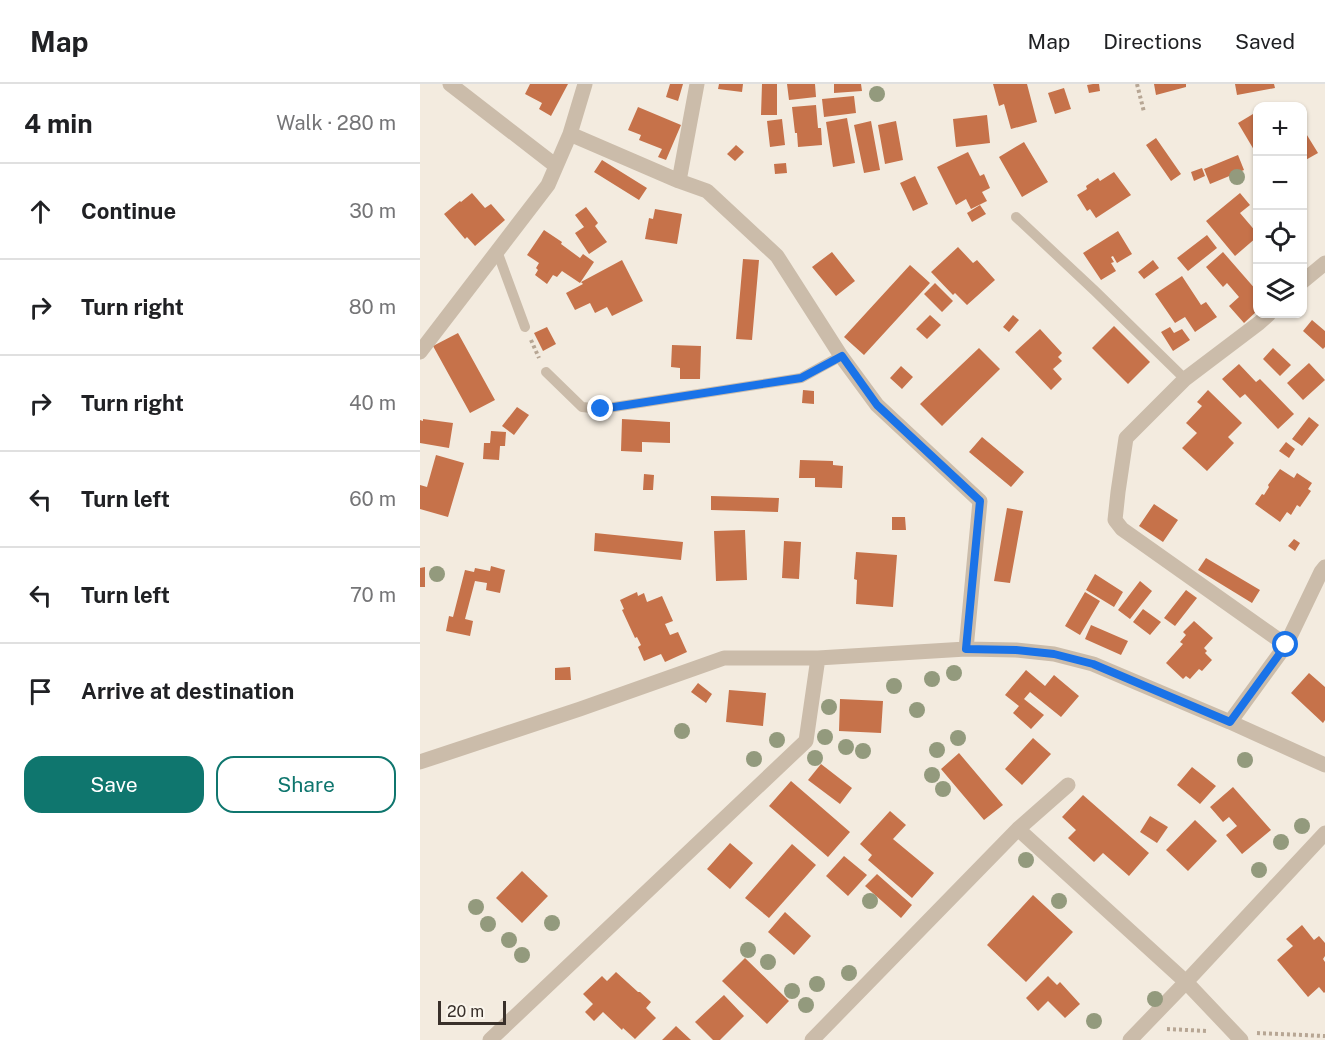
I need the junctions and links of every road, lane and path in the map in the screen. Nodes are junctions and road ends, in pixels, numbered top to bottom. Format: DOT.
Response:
graph roads {
  1 [pos="450,84"];
  2 [pos="585,84"];
  3 [pos="697,84"];
  4 [pos="1137,84"];
  5 [pos="1144,112"];
  6 [pos="570,134"];
  7 [pos="556,166"];
  8 [pos="679,180"];
  9 [pos="1016,217"];
  10 [pos="497,251"];
  11 [pos="1325,263"];
  12 [pos="1307,278"];
  13 [pos="1265,318"];
  14 [pos="525,327"];
  15 [pos="420,352"];
  16 [pos="842,356"];
  17 [pos="546,372"];
  18 [pos="1185,380"];
  19 [pos="1325,567"];
  20 [pos="1286,645"];
  21 [pos="966,649"];
  22 [pos="818,658"];
  23 [pos="1230,722"];
  24 [pos="420,762"];
  25 [pos="1325,765"];
  26 [pos="1068,785"];
  27 [pos="1018,829"];
  28 [pos="1325,833"];
  29 [pos="1186,982"];
  30 [pos="490,1040"];
  31 [pos="812,1040"];
  32 [pos="1130,1040"];
  33 [pos="1241,1040"];
  1 -- 7 [label="street"];
  2 -- 6 [label="street"];
  3 -- 8 [label="street"];
  4 -- 5 [label="path"];
  6 -- 7 [label="street"];
  6 -- 8 [label="street"];
  7 -- 10 [label="street"];
  8 -- 16 [label="street"];
  9 -- 18 [label="lane"];
  10 -- 14 [label="lane"];
  10 -- 15 [label="street"];
  11 -- 12 [label="street"];
  13 -- 18 [label="street"];
  14 -- 17 [label="path"];
  16 -- 17 [label="lane"];
  16 -- 21 [label="street"];
  18 -- 20 [label="street"];
  19 -- 20 [label="street"];
  20 -- 23 [label="street"];
  21 -- 22 [label="street"];
  21 -- 23 [label="street"];
  22 -- 24 [label="street"];
  22 -- 30 [label="street"];
  23 -- 25 [label="street"];
  26 -- 27 [label="street"];
  27 -- 29 [label="street"];
  27 -- 31 [label="street"];
  28 -- 29 [label="street"];
  29 -- 32 [label="street"];
  29 -- 33 [label="street"];
}
